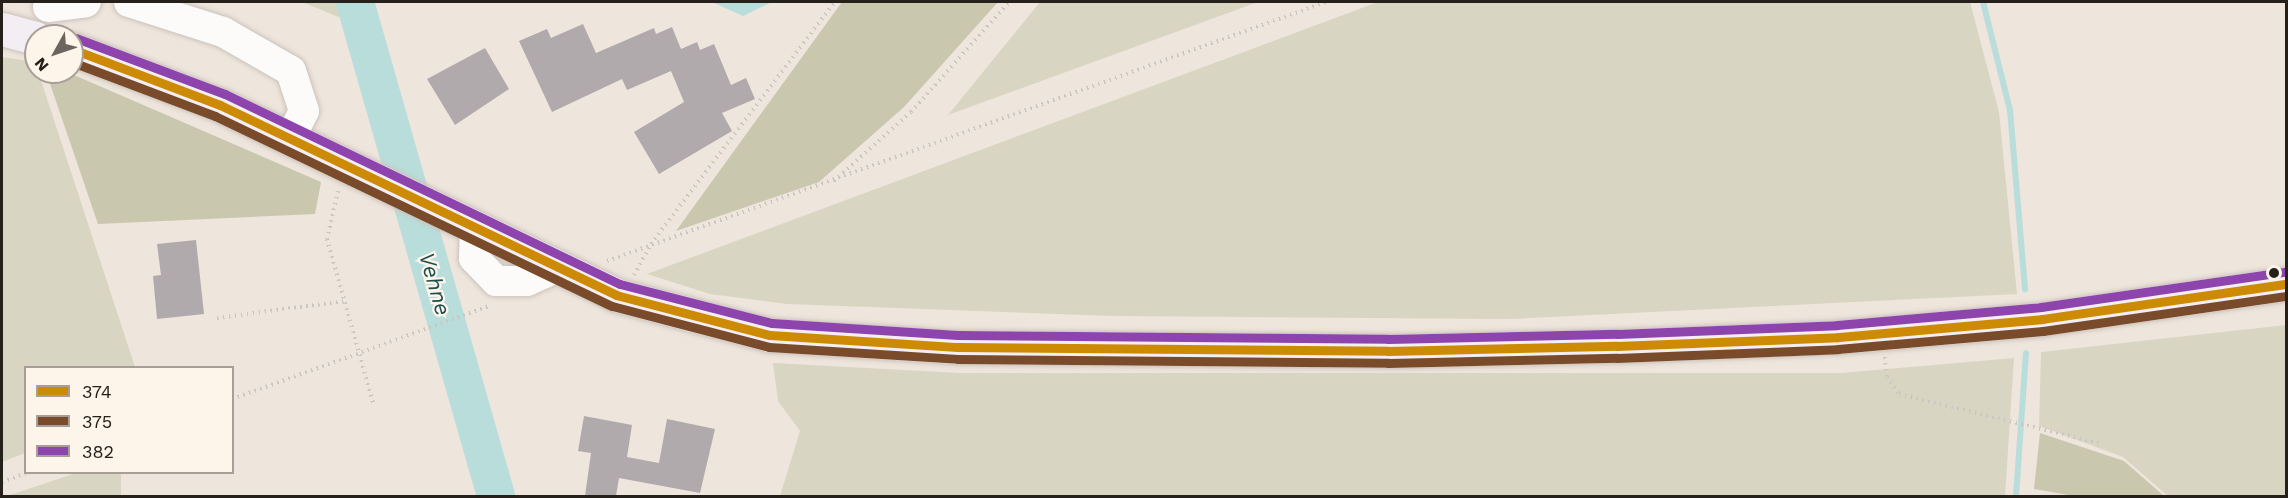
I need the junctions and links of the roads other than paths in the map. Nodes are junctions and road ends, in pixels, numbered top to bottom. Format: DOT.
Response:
graph roads {
  1 [pos="86,2"];
  2 [pos="129,2"];
  3 [pos="48,4"];
  4 [pos="46,24"];
  5 [pos="2,29"];
  6 [pos="24,35"];
  7 [pos="84,53"];
  8 [pos="290,138"];
  9 [pos="2286,284"];
  1 -- 3 [label="street"];
  2 -- 8 [label="street"];
  3 -- 4 [label="street"];
  5 -- 6 [label="main road"];
  7 -- 8 [label="main road"];
  8 -- 9 [label="main road"];
}
